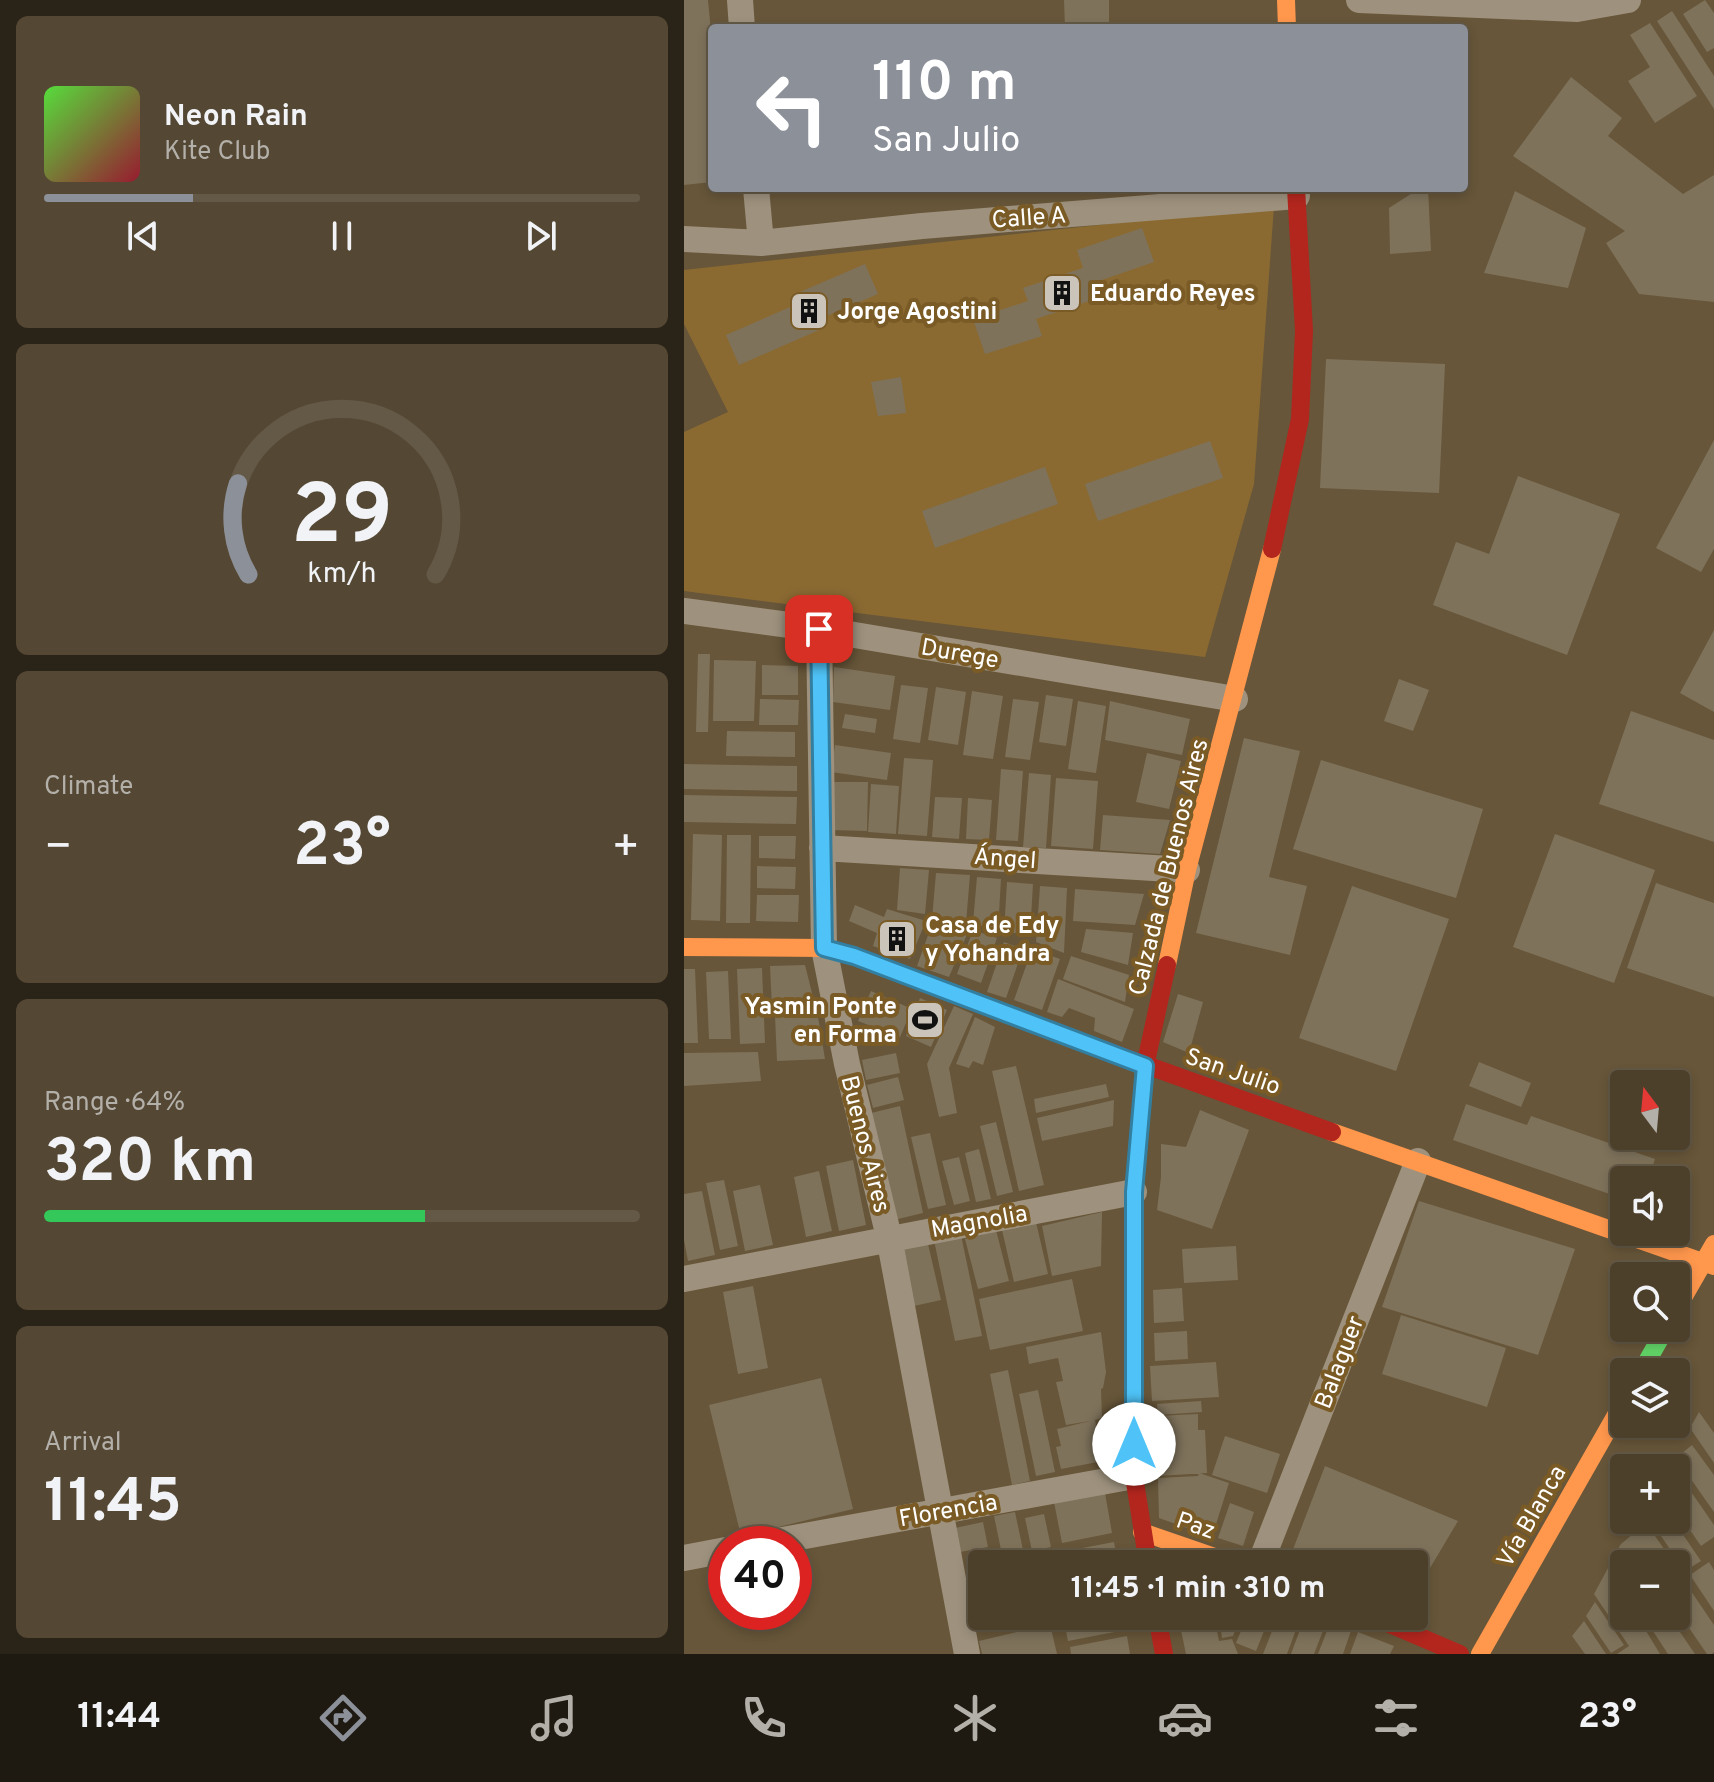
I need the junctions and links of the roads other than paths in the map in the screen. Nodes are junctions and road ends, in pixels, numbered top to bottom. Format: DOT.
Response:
graph roads {
  1 [pos="740,0"];
  2 [pos="1286,0"];
  3 [pos="1359,0"];
  4 [pos="1628,0"];
  5 [pos="742,24"];
  6 [pos="1287,24"];
  7 [pos="756,192"];
  8 [pos="1297,192"];
  9 [pos="684,239"];
  10 [pos="761,243"];
  11 [pos="696,612"];
  12 [pos="684,629"];
  13 [pos="819,629"];
  14 [pos="1235,699"];
  15 [pos="822,848"];
  16 [pos="1187,870"];
  17 [pos="684,947"];
  18 [pos="824,948"];
  19 [pos="1145,1066"];
  20 [pos="1418,1161"];
  21 [pos="1134,1192"];
  22 [pos="889,1237"];
  23 [pos="1714,1244"];
  24 [pos="1709,1263"];
  25 [pos="684,1279"];
  26 [pos="1690,1290"];
  27 [pos="1610,1426"];
  28 [pos="1134,1476"];
  29 [pos="942,1511"];
  30 [pos="1142,1532"];
  31 [pos="812,1535"];
  32 [pos="1145,1550"];
  33 [pos="1194,1550"];
  34 [pos="1265,1550"];
  35 [pos="708,1553"];
  36 [pos="684,1558"];
  37 [pos="1160,1630"];
  38 [pos="1396,1630"];
  39 [pos="1427,1647"];
  40 [pos="967,1654"];
  41 [pos="1164,1654"];
  42 [pos="1460,1654"];
  43 [pos="1480,1654"];
  1 -- 5 [label="street"];
  2 -- 6 [label="street"];
  3 -- 4 [label="street"];
  7 -- 10 [label="street"];
  8 -- 10 [label="street, Calle A"];
  8 -- 14 [label="street, Calzada de Buenos Aires"];
  9 -- 10 [label="street, Calle A"];
  11 -- 12 [label="street"];
  11 -- 13 [label="street, Durege"];
  13 -- 14 [label="street, Durege"];
  13 -- 15 [label="street, Buenos Aires"];
  14 -- 16 [label="street, Calzada de Buenos Aires"];
  15 -- 16 [label="street, Ángel"];
  15 -- 18 [label="street, Buenos Aires"];
  16 -- 19 [label="street, Calzada de Buenos Aires"];
  17 -- 18 [label="street, San Julio"];
  18 -- 19 [label="street, San Julio"];
  18 -- 22 [label="street, Buenos Aires"];
  19 -- 20 [label="street, San Julio"];
  19 -- 21 [label="street, Calzada de Buenos Aires"];
  20 -- 24 [label="street, San Julio"];
  20 -- 34 [label="street, Balaguer"];
  21 -- 22 [label="street, Magnolia"];
  21 -- 28 [label="street, Calzada de Buenos Aires"];
  22 -- 25 [label="street, Magnolia"];
  22 -- 29 [label="street, Buenos Aires"];
  23 -- 24 [label="street"];
  24 -- 26 [label="street"];
  27 -- 43 [label="street, Vía Blanca"];
  28 -- 29 [label="street, Florencia"];
  28 -- 30 [label="street, Calzada de Buenos Aires"];
  29 -- 31 [label="street, Florencia"];
  29 -- 40 [label="street, Buenos Aires"];
  30 -- 32 [label="street, Calzada de Buenos Aires"];
  30 -- 33 [label="street, Paz"];
  35 -- 36 [label="street"];
  37 -- 41 [label="street"];
  38 -- 39 [label="street"];
  39 -- 42 [label="street"];
}
